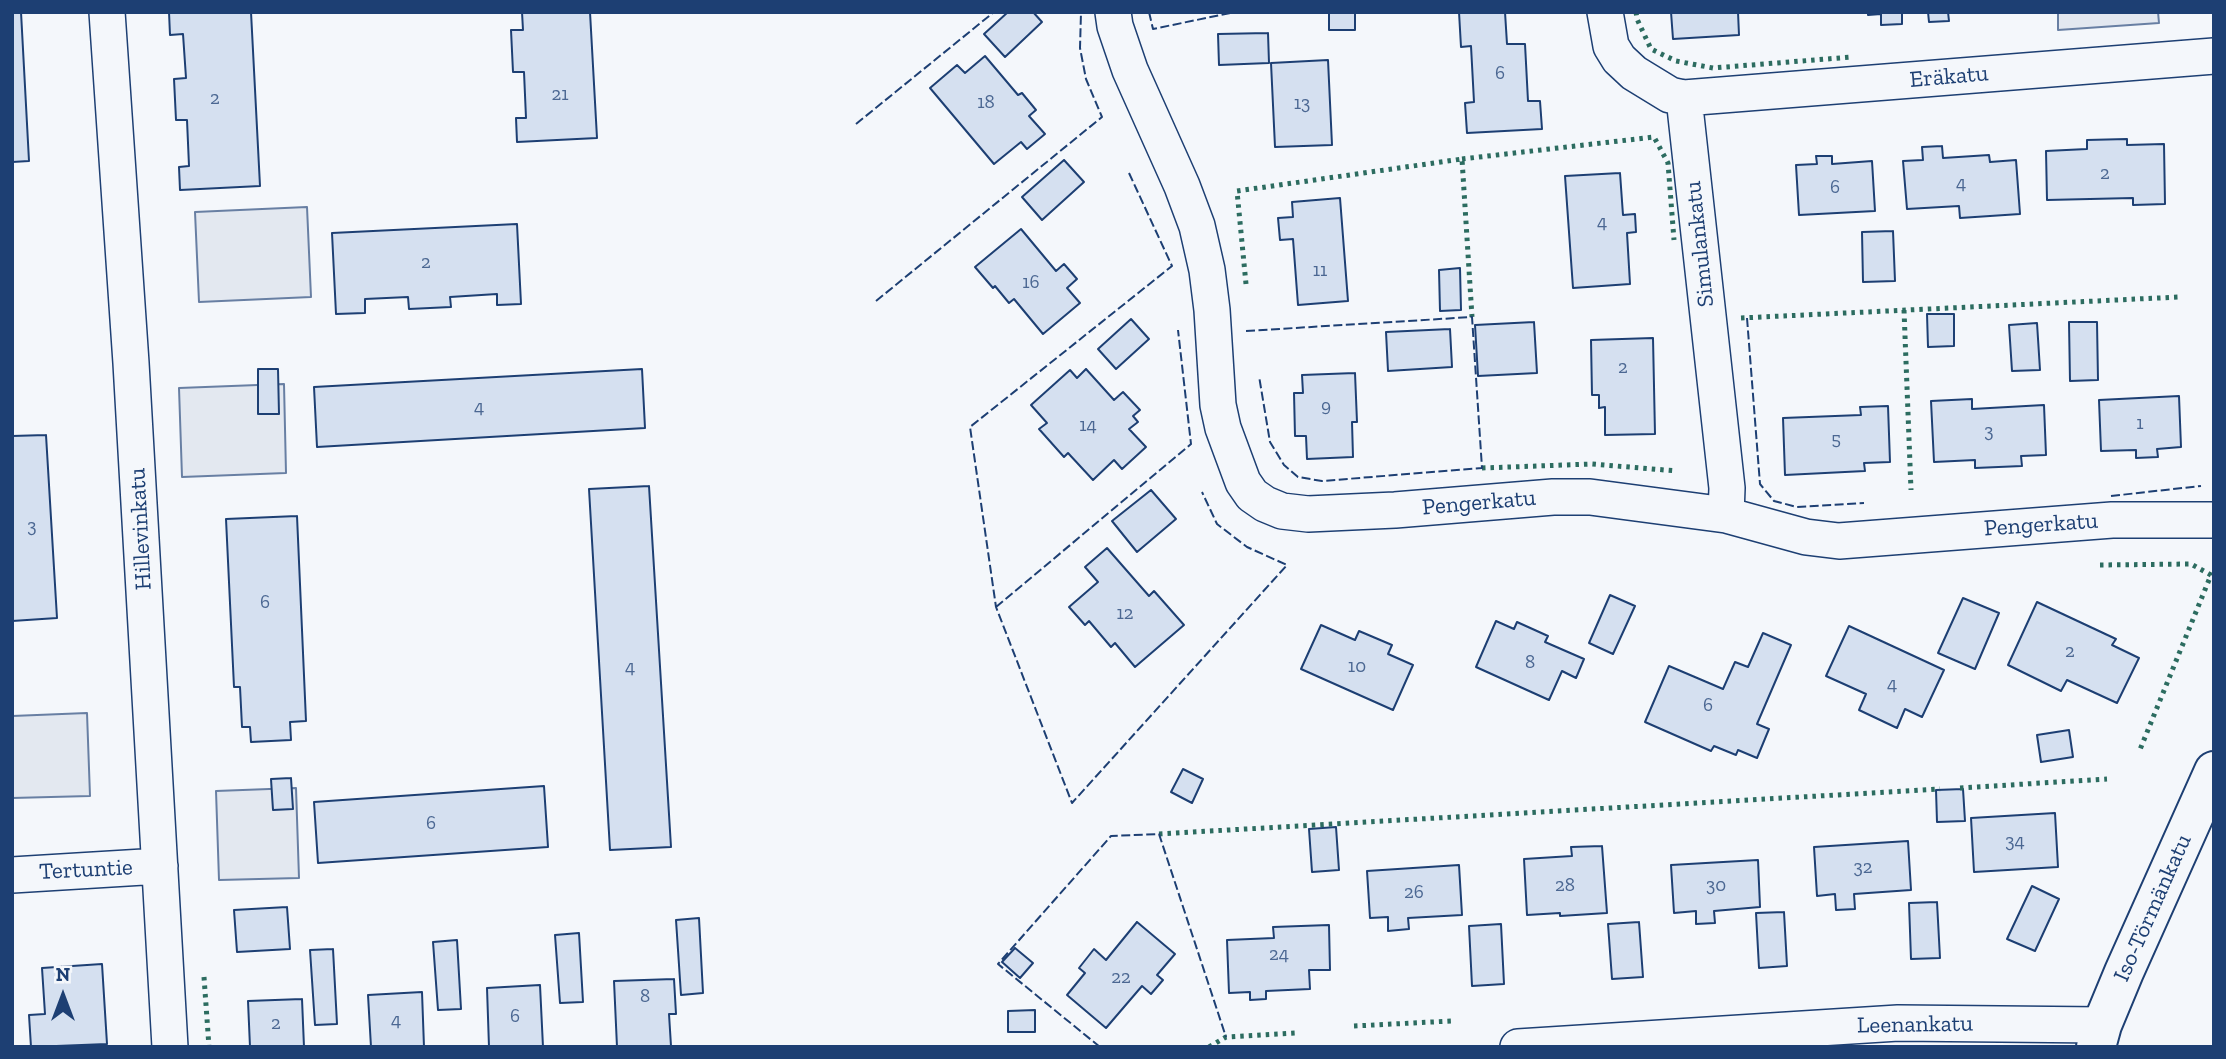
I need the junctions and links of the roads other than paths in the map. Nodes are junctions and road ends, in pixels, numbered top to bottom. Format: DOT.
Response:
graph roads {
  1 [pos="107,12"];
  2 [pos="1113,12"];
  3 [pos="1605,12"];
  4 [pos="2214,56"];
  5 [pos="1684,98"];
  6 [pos="1726,515"];
  7 [pos="2214,520"];
  8 [pos="2214,771"];
  9 [pos="160,866"];
  10 [pos="12,875"];
  11 [pos="2099,1036"];
  12 [pos="170,1047"];
  13 [pos="1518,1047"];
  1 -- 9 [label="street, Hillevinkatu"];
  2 -- 6 [label="street, Pengerkatu"];
  3 -- 5 [label="street"];
  4 -- 5 [label="street, Eräkatu"];
  5 -- 6 [label="street, Simulankatu"];
  6 -- 7 [label="street, Pengerkatu"];
  8 -- 11 [label="street, Iso-Törmänkatu"];
  9 -- 10 [label="street, Tertuntie"];
  9 -- 12 [label="street, Hillevinkatu"];
  11 -- 13 [label="street, Leenankatu"];
}
